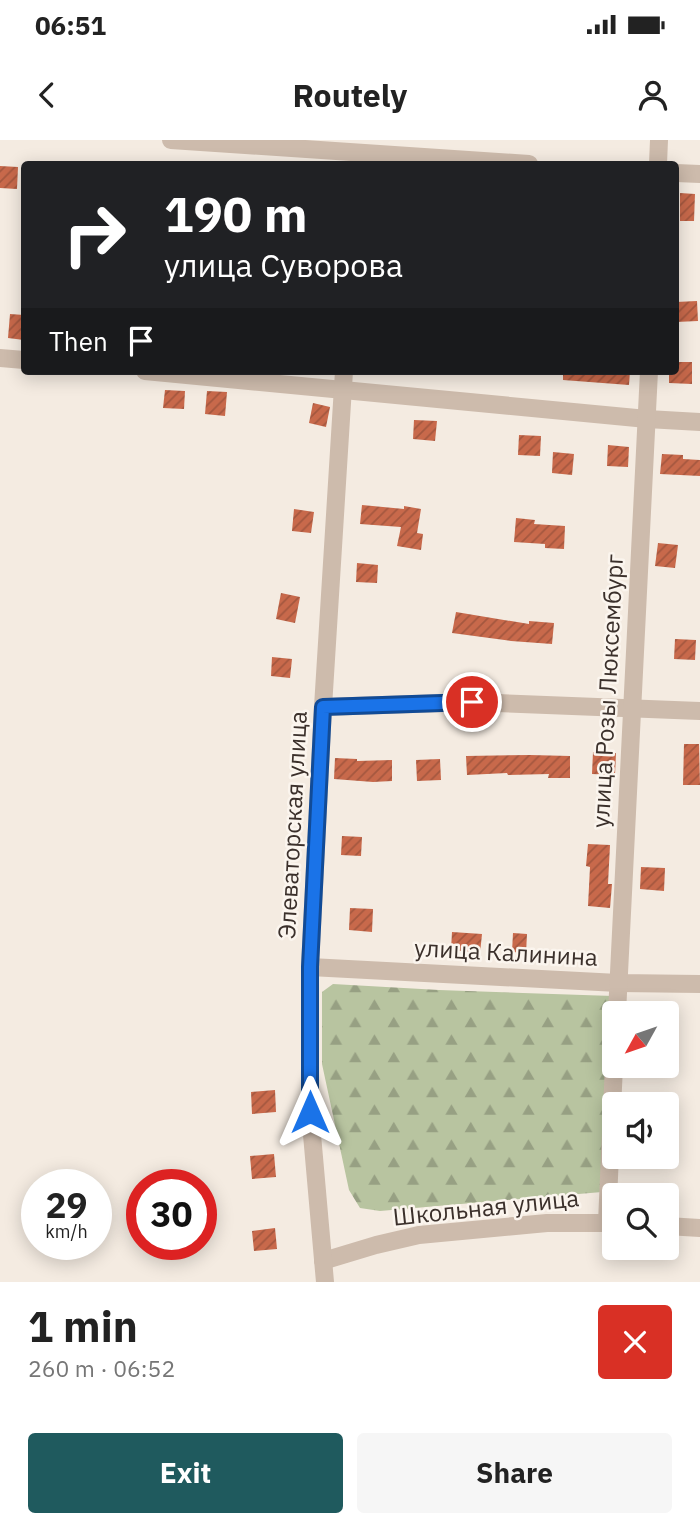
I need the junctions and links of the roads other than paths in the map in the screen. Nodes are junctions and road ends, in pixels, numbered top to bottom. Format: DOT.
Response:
graph roads {
  1 [pos="171,140"];
  2 [pos="659,140"];
  3 [pos="367,153"];
  4 [pos="486,161"];
  5 [pos="658,161"];
  6 [pos="679,173"];
  7 [pos="700,174"];
  8 [pos="0,358"];
  9 [pos="21,360"];
  10 [pos="233,375"];
  11 [pos="649,375"];
  12 [pos="343,380"];
  13 [pos="647,419"];
  14 [pos="700,422"];
  15 [pos="323,707"];
  16 [pos="632,710"];
  17 [pos="700,711"];
  18 [pos="310,967"];
  19 [pos="618,983"];
  20 [pos="700,984"];
  21 [pos="617,1001"];
  22 [pos="614,1078"];
  23 [pos="611,1183"];
  24 [pos="602,1223"];
  25 [pos="679,1227"];
  26 [pos="700,1228"];
  27 [pos="323,1261"];
  28 [pos="325,1282"];
  1 -- 3 [label="street"];
  2 -- 5 [label="street"];
  3 -- 4 [label="street"];
  6 -- 7 [label="street"];
  8 -- 9 [label="street"];
  10 -- 12 [label="street"];
  11 -- 13 [label="street, улица Розы Люксембург"];
  12 -- 13 [label="street"];
  12 -- 15 [label="street, Элеваторская улица"];
  13 -- 14 [label="street"];
  13 -- 16 [label="street, улица Розы Люксембург"];
  15 -- 16 [label="street"];
  15 -- 18 [label="street, Элеваторская улица"];
  16 -- 17 [label="street"];
  16 -- 19 [label="street, улица Розы Люксембург"];
  18 -- 19 [label="street, улица Калинина"];
  18 -- 27 [label="street, Элеваторская улица"];
  19 -- 20 [label="street, улица Калинина"];
  19 -- 21 [label="street, улица Розы Люксембург"];
  22 -- 23 [label="street"];
  24 -- 27 [label="street, Школьная улица"];
  25 -- 26 [label="street"];
  27 -- 28 [label="street, Элеваторская улица"];
}
